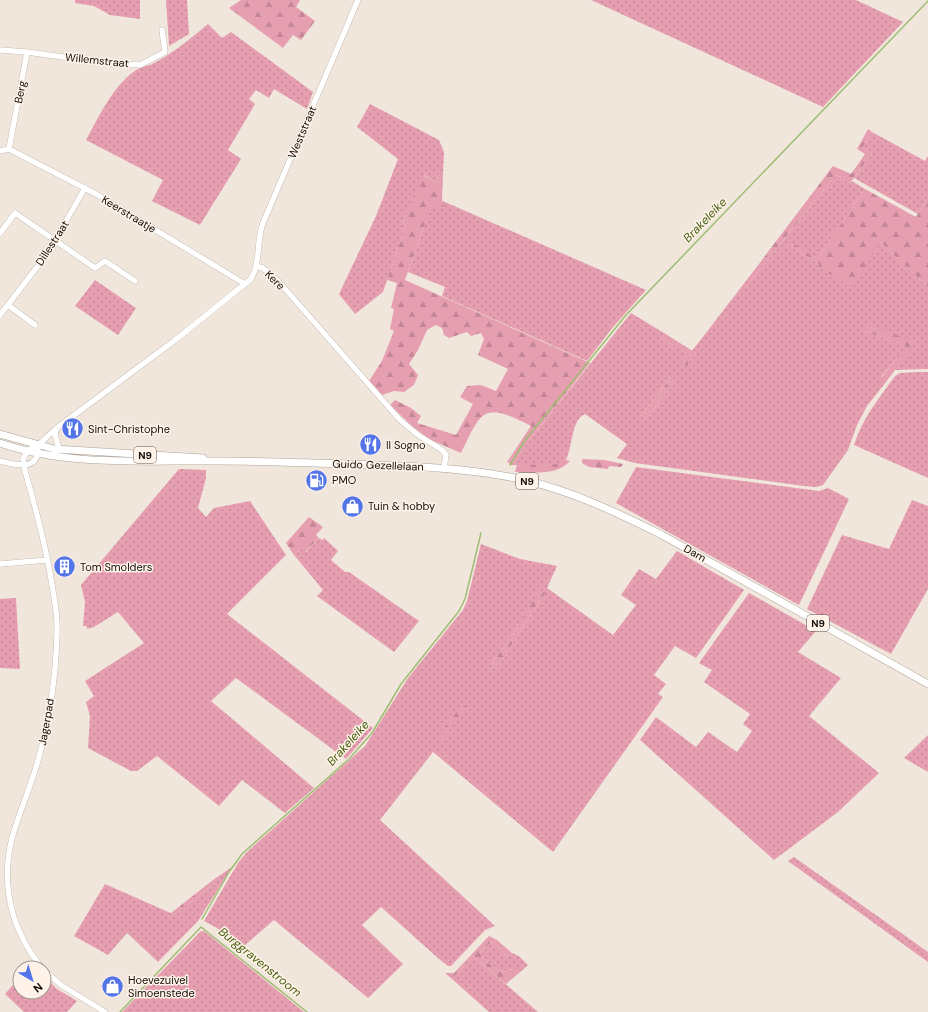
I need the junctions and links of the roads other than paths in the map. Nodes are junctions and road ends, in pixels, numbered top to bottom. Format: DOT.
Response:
graph roads {
  1 [pos="358,0"];
  2 [pos="162,30"];
  3 [pos="0,50"];
  4 [pos="27,52"];
  5 [pos="9,149"];
  6 [pos="0,151"];
  7 [pos="85,188"];
  8 [pos="0,234"];
  9 [pos="55,240"];
  10 [pos="256,266"];
  11 [pos="134,281"];
  12 [pos="245,284"];
  13 [pos="8,305"];
  14 [pos="0,315"];
  15 [pos="35,325"];
  16 [pos="58,427"];
  17 [pos="0,434"];
  18 [pos="0,443"];
  19 [pos="38,445"];
  20 [pos="59,449"];
  21 [pos="27,451"];
  22 [pos="38,454"];
  23 [pos="109,456"];
  24 [pos="0,461"];
  25 [pos="24,466"];
  26 [pos="444,468"];
  27 [pos="48,560"];
  28 [pos="0,564"];
  29 [pos="928,684"];
  30 [pos="36,960"];
  31 [pos="52,977"];
  32 [pos="105,1012"];
  1 -- 10 [label="street, Weststraat"];
  2 -- 4 [label="street, Willemstraat"];
  3 -- 4 [label="street"];
  4 -- 5 [label="street, Berg"];
  5 -- 6 [label="street"];
  5 -- 7 [label="street, Keerstraatje"];
  7 -- 9 [label="street, Dillestraat"];
  7 -- 12 [label="street, Keerstraatje"];
  8 -- 9 [label="street"];
  9 -- 11 [label="street"];
  9 -- 13 [label="street, Dillestraat"];
  10 -- 12 [label="street, Kere"];
  10 -- 26 [label="street, Kere"];
  12 -- 16 [label="street, Kere"];
  13 -- 14 [label="street, Dillestraat"];
  13 -- 15 [label="street"];
  16 -- 19 [label="street, Kere"];
  16 -- 20 [label="street"];
  17 -- 19 [label="main road, N9"];
  18 -- 21 [label="main road, N9"];
  19 -- 20 [label="main road, Guido Gezellelaan / N9"];
  19 -- 21 [label="street, Kere"];
  19 -- 22 [label="street"];
  20 -- 23 [label="main road, Guido Gezellelaan / N9"];
  21 -- 22 [label="main road, N9"];
  21 -- 25 [label="street"];
  22 -- 23 [label="main road, Guido Gezellelaan / N9"];
  22 -- 25 [label="street"];
  23 -- 26 [label="main road, Guido Gezellelaan / N9"];
  24 -- 25 [label="street"];
  25 -- 27 [label="street, Jagerpad"];
  26 -- 29 [label="main road, Dam / N9"];
  27 -- 28 [label="street"];
  27 -- 30 [label="street, Jagerpad"];
  31 -- 32 [label="street"];
}
